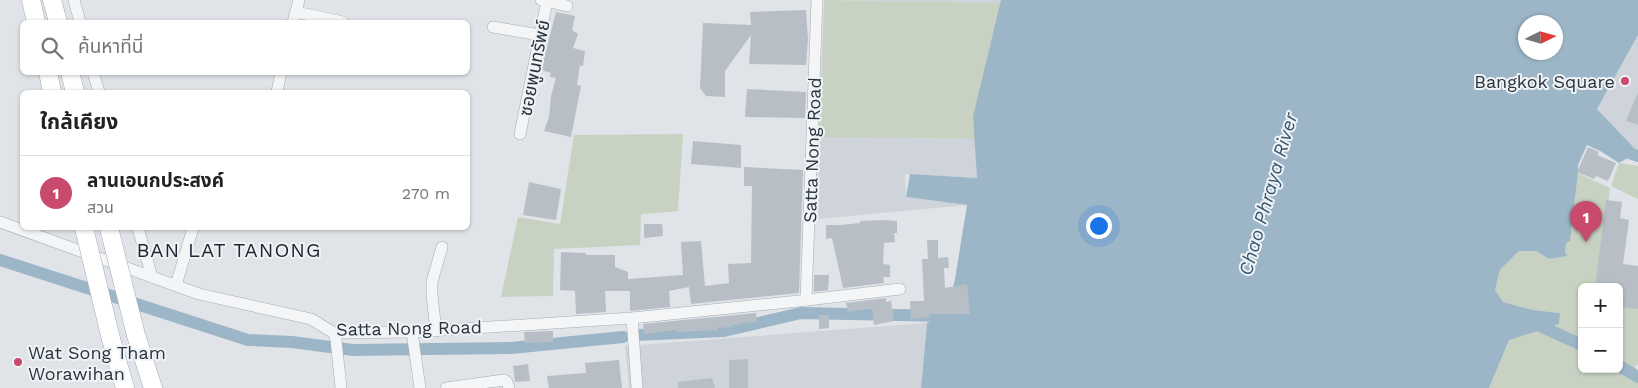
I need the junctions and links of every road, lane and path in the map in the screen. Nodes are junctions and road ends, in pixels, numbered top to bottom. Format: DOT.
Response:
graph roads {
  1 [pos="31,0"];
  2 [pos="52,0"];
  3 [pos="74,0"];
  4 [pos="299,0"];
  5 [pos="817,0"];
  6 [pos="544,1"];
  7 [pos="567,6"];
  8 [pos="295,17"];
  9 [pos="36,20"];
  10 [pos="57,20"];
  11 [pos="79,20"];
  12 [pos="324,20"];
  13 [pos="493,27"];
  14 [pos="540,35"];
  15 [pos="49,75"];
  16 [pos="71,75"];
  17 [pos="94,75"];
  18 [pos="281,75"];
  19 [pos="52,90"];
  20 [pos="75,90"];
  21 [pos="98,90"];
  22 [pos="278,90"];
  23 [pos="520,134"];
  24 [pos="0,222"];
  25 [pos="20,229"];
  26 [pos="23,230"];
  27 [pos="84,230"];
  28 [pos="110,230"];
  29 [pos="139,230"];
  30 [pos="193,230"];
  31 [pos="442,247"];
  32 [pos="152,276"];
  33 [pos="176,285"];
  34 [pos="900,289"];
  35 [pos="806,300"];
  36 [pos="632,318"];
  37 [pos="436,331"];
  38 [pos="136,335"];
  39 [pos="336,336"];
  40 [pos="413,336"];
  41 [pos="111,340"];
  42 [pos="121,388"];
  43 [pos="125,388"];
  44 [pos="149,388"];
  45 [pos="153,388"];
  46 [pos="341,388"];
  47 [pos="420,388"];
  48 [pos="446,388"];
  49 [pos="509,388"];
  50 [pos="637,388"];
  1 -- 9 [label="main road"];
  2 -- 10 [label="main road"];
  3 -- 11 [label="street"];
  4 -- 8 [label="street"];
  5 -- 35 [label="street, Satta Nong Road"];
  6 -- 7 [label="street, ซอยพูนทรัพย์"];
  6 -- 14 [label="street, ซอยพูนทรัพย์"];
  8 -- 12 [label="street"];
  13 -- 14 [label="street"];
  14 -- 23 [label="street, ซอยพูนทรัพย์"];
  15 -- 19 [label="main road"];
  16 -- 20 [label="main road"];
  17 -- 21 [label="street"];
  18 -- 22 [label="street"];
  24 -- 25 [label="street, Satta Nong Road"];
  26 -- 32 [label="street, Satta Nong Road"];
  27 -- 41 [label="main road, bridge"];
  28 -- 38 [label="main road, bridge"];
  29 -- 32 [label="street"];
  30 -- 33 [label="street"];
  31 -- 37 [label="street"];
  32 -- 33 [label="street, Satta Nong Road"];
  33 -- 39 [label="street, Satta Nong Road"];
  34 -- 35 [label="street, Satta Nong Road"];
  35 -- 36 [label="street, Satta Nong Road"];
  36 -- 37 [label="street, Satta Nong Road"];
  36 -- 50 [label="street"];
  37 -- 40 [label="street, Satta Nong Road"];
  38 -- 44 [label="main road"];
  38 -- 45 [label="main road"];
  39 -- 40 [label="street, Satta Nong Road"];
  39 -- 46 [label="street"];
  40 -- 47 [label="street"];
  41 -- 42 [label="main road"];
  41 -- 43 [label="main road"];
  48 -- 49 [label="street"];
}
